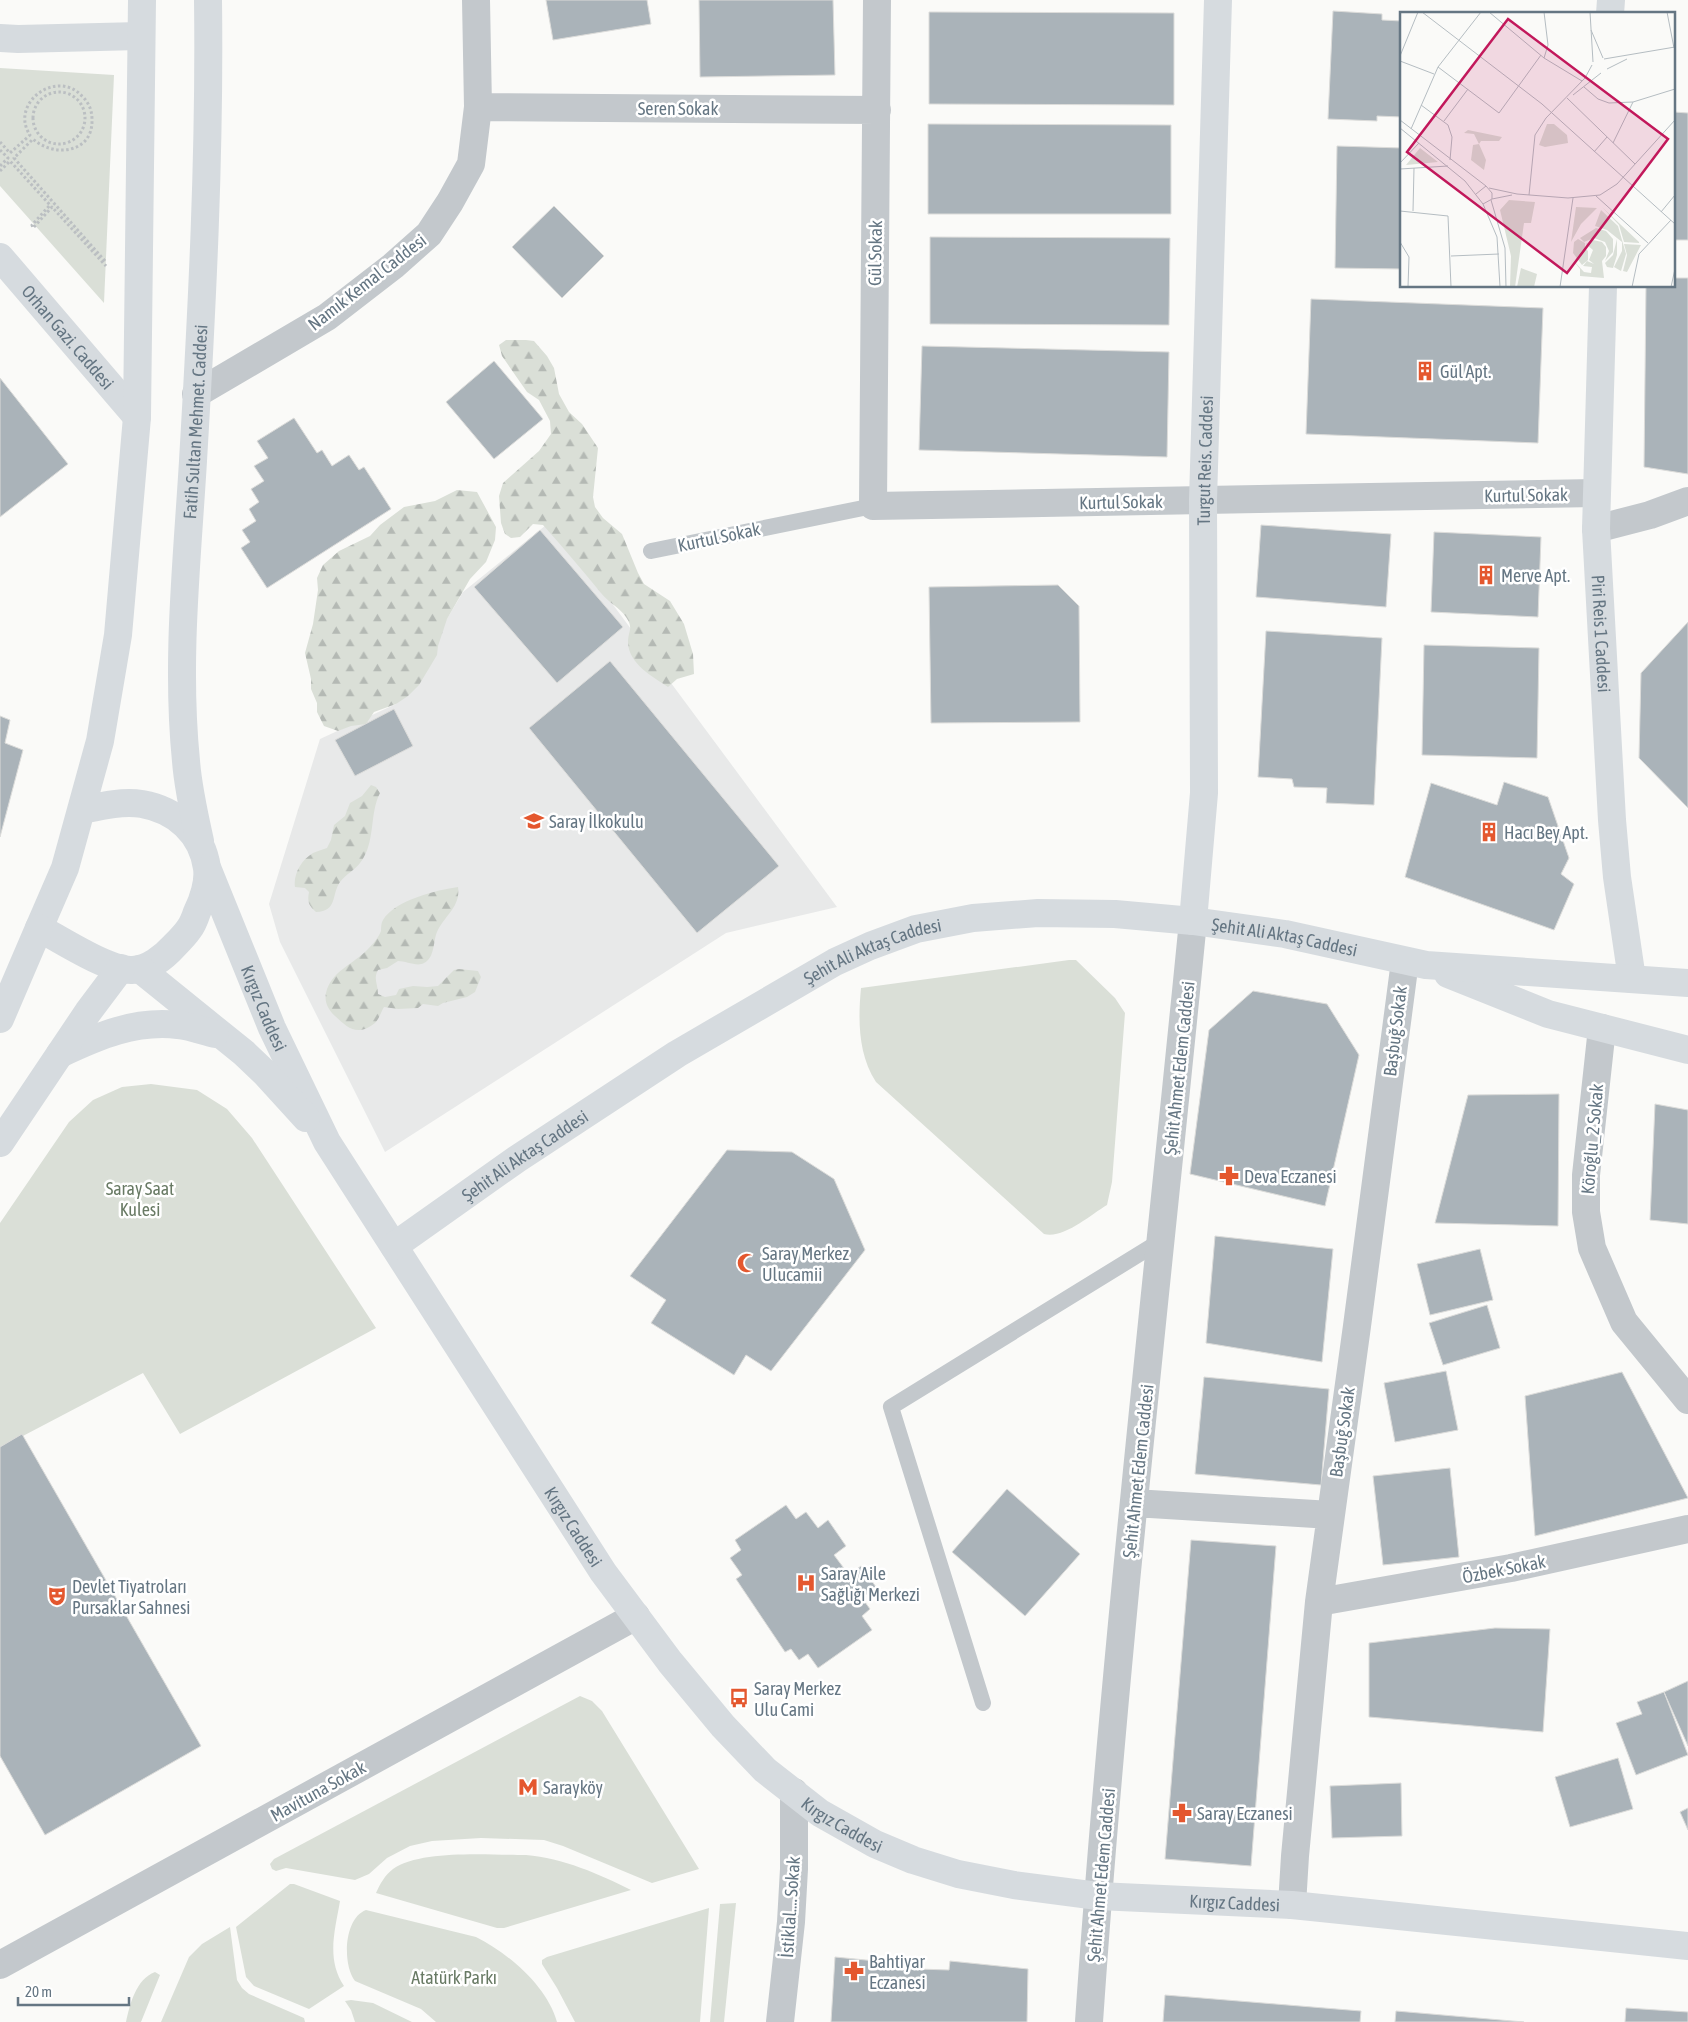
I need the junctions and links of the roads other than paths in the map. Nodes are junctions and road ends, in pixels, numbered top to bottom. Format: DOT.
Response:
graph roads {
  1 [pos="142,0"];
  2 [pos="208,0"];
  3 [pos="476,0"];
  4 [pos="877,0"];
  5 [pos="1218,0"];
  6 [pos="140,36"];
  7 [pos="0,38"];
  8 [pos="478,106"];
  9 [pos="877,110"];
  10 [pos="0,257"];
  11 [pos="1603,288"];
  12 [pos="196,394"];
  13 [pos="137,417"];
  14 [pos="1596,493"];
  15 [pos="1203,500"];
  16 [pos="1688,501"];
  17 [pos="872,506"];
  18 [pos="1596,529"];
  19 [pos="651,551"];
  20 [pos="82,810"];
  21 [pos="200,841"];
  22 [pos="208,870"];
  23 [pos="1193,921"];
  24 [pos="39,928"];
  25 [pos="1415,963"];
  26 [pos="131,968"];
  27 [pos="1632,979"];
  28 [pos="1688,983"];
  29 [pos="0,1019"];
  30 [pos="1602,1028"];
  31 [pos="224,1036"];
  32 [pos="1688,1050"];
  33 [pos="59,1055"];
  34 [pos="327,1142"];
  35 [pos="0,1143"];
  36 [pos="1162,1240"];
  37 [pos="394,1246"];
  38 [pos="1688,1400"];
  39 [pos="1134,1503"];
  40 [pos="1331,1515"];
  41 [pos="1688,1529"];
  42 [pos="1319,1602"];
  43 [pos="636,1616"];
  44 [pos="983,1703"];
  45 [pos="794,1792"];
  46 [pos="1098,1896"];
  47 [pos="1292,1905"];
  48 [pos="1688,1946"];
  49 [pos="0,1965"];
  50 [pos="780,2022"];
  51 [pos="1089,2022"];
  1 -- 6 [label="street"];
  2 -- 12 [label="street, Fatih Sultan Mehmet. Caddesi"];
  3 -- 8 [label="street, Namık Kemal Caddesi"];
  4 -- 9 [label="street, Gül Sokak"];
  5 -- 15 [label="street, Turgut Reis. Caddesi"];
  6 -- 7 [label="street"];
  6 -- 13 [label="street"];
  8 -- 9 [label="street, Seren Sokak"];
  8 -- 12 [label="street, Namık Kemal Caddesi"];
  9 -- 17 [label="street, Gül Sokak"];
  10 -- 13 [label="street, Orhan Gazi. Caddesi"];
  11 -- 14 [label="street, Piri Reis 1 Caddesi"];
  12 -- 21 [label="street, Fatih Sultan Mehmet. Caddesi"];
  13 -- 20 [label="street"];
  14 -- 15 [label="street, Kurtul Sokak"];
  14 -- 18 [label="street, Piri Reis 1 Caddesi"];
  15 -- 17 [label="street, Kurtul Sokak"];
  15 -- 23 [label="street, Turgut Reis. Caddesi"];
  16 -- 18 [label="street"];
  17 -- 19 [label="lane, Kurtul Sokak"];
  18 -- 27 [label="street, Piri Reis 1 Caddesi"];
  20 -- 21 [label="street, Fatih Sultan Mehmet. Caddesi"];
  20 -- 24 [label="street"];
  21 -- 22 [label="street, Fatih Sultan Mehmet. Caddesi"];
  22 -- 26 [label="street, Fatih Sultan Mehmet. Caddesi"];
  22 -- 34 [label="street, Kırgız Caddesi"];
  23 -- 25 [label="street, Şehit Ali Aktaş Caddesi"];
  23 -- 36 [label="street, Şehit Ahmet Edem Caddesi"];
  23 -- 37 [label="street, Şehit Ali Aktaş Caddesi"];
  24 -- 26 [label="street"];
  24 -- 29 [label="street"];
  25 -- 27 [label="street, Şehit Ali Aktaş Caddesi"];
  25 -- 30 [label="street, Şehit Ali Aktaş Caddesi"];
  25 -- 40 [label="street, Başbuğ Sokak"];
  26 -- 31 [label="street, Kırgız Caddesi"];
  26 -- 33 [label="street, Fatih Sultan Mehmet. Caddesi"];
  27 -- 28 [label="street, Şehit Ali Aktaş Caddesi"];
  30 -- 32 [label="street, Şehit Ali Aktaş Caddesi"];
  30 -- 38 [label="street, Köroğlu_2 Sokak"];
  31 -- 33 [label="street"];
  31 -- 34 [label="street, Kırgız Caddesi"];
  33 -- 35 [label="street, Fatih Sultan Mehmet. Caddesi"];
  34 -- 37 [label="street, Kırgız Caddesi"];
  36 -- 39 [label="street, Şehit Ahmet Edem Caddesi"];
  36 -- 44 [label="lane"];
  37 -- 43 [label="street, Kırgız Caddesi"];
  39 -- 40 [label="street"];
  39 -- 46 [label="street, Şehit Ahmet Edem Caddesi"];
  40 -- 42 [label="street, Başbuğ Sokak"];
  41 -- 42 [label="street, Özbek Sokak"];
  42 -- 47 [label="street, Başbuğ Sokak"];
  43 -- 45 [label="street, Kırgız Caddesi"];
  43 -- 49 [label="street, Mavituna Sokak"];
  45 -- 46 [label="street, Kırgız Caddesi"];
  45 -- 50 [label="street, İstiklal.... Sokak"];
  46 -- 47 [label="street, Kırgız Caddesi"];
  46 -- 51 [label="street, Şehit Ahmet Edem Caddesi"];
  47 -- 48 [label="street, Kırgız Caddesi"];
}
